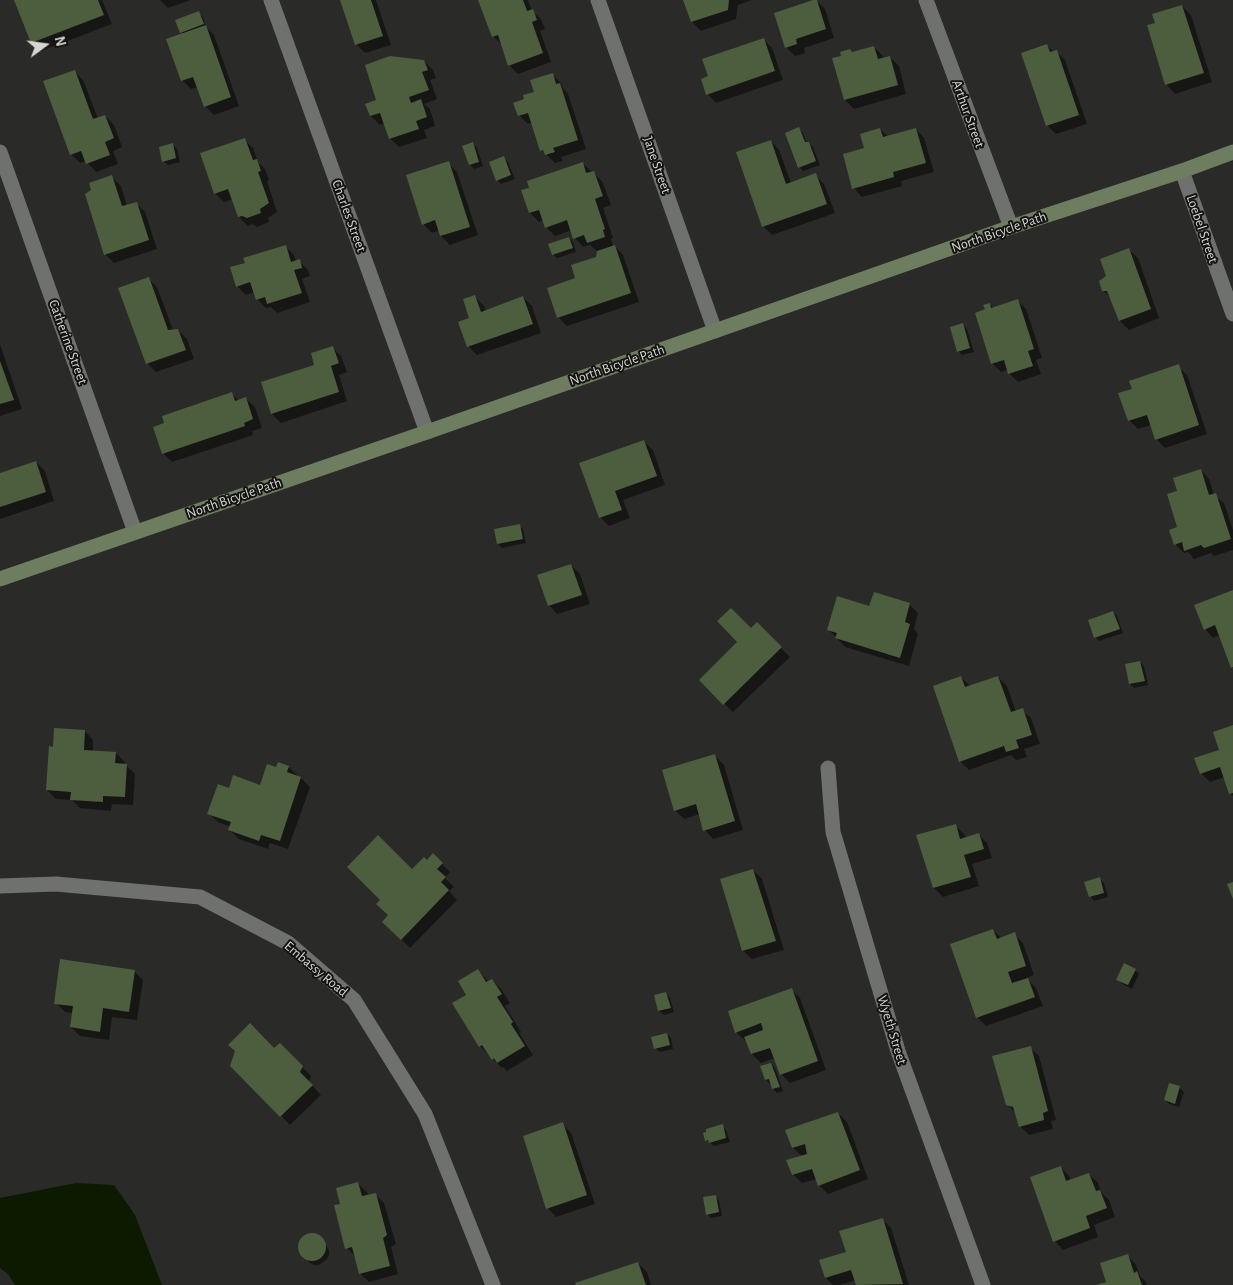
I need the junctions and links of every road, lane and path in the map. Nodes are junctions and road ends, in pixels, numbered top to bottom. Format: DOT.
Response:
graph roads {
  1 [pos="271,0"];
  2 [pos="598,0"];
  3 [pos="926,0"];
  4 [pos="0,152"];
  5 [pos="1233,152"];
  6 [pos="1182,172"];
  7 [pos="1011,228"];
  8 [pos="1233,314"];
  9 [pos="715,331"];
  10 [pos="427,432"];
  11 [pos="135,532"];
  12 [pos="0,579"];
  13 [pos="828,768"];
  14 [pos="0,886"];
  15 [pos="493,1285"];
  16 [pos="983,1285"];
  1 -- 10 [label="street, Charles Street"];
  2 -- 9 [label="street, Jane Street"];
  3 -- 7 [label="street, Arthur Street"];
  4 -- 11 [label="street, Catherine Street"];
  5 -- 6 [label="street, North Bicycle Path"];
  6 -- 7 [label="street, North Bicycle Path"];
  6 -- 8 [label="street, Loebel Street"];
  7 -- 9 [label="street, North Bicycle Path"];
  9 -- 10 [label="street, North Bicycle Path"];
  10 -- 11 [label="street, North Bicycle Path"];
  11 -- 12 [label="street, North Bicycle Path"];
  13 -- 16 [label="street, Wyeth Street"];
  14 -- 15 [label="street, Embassy Road"];
}
